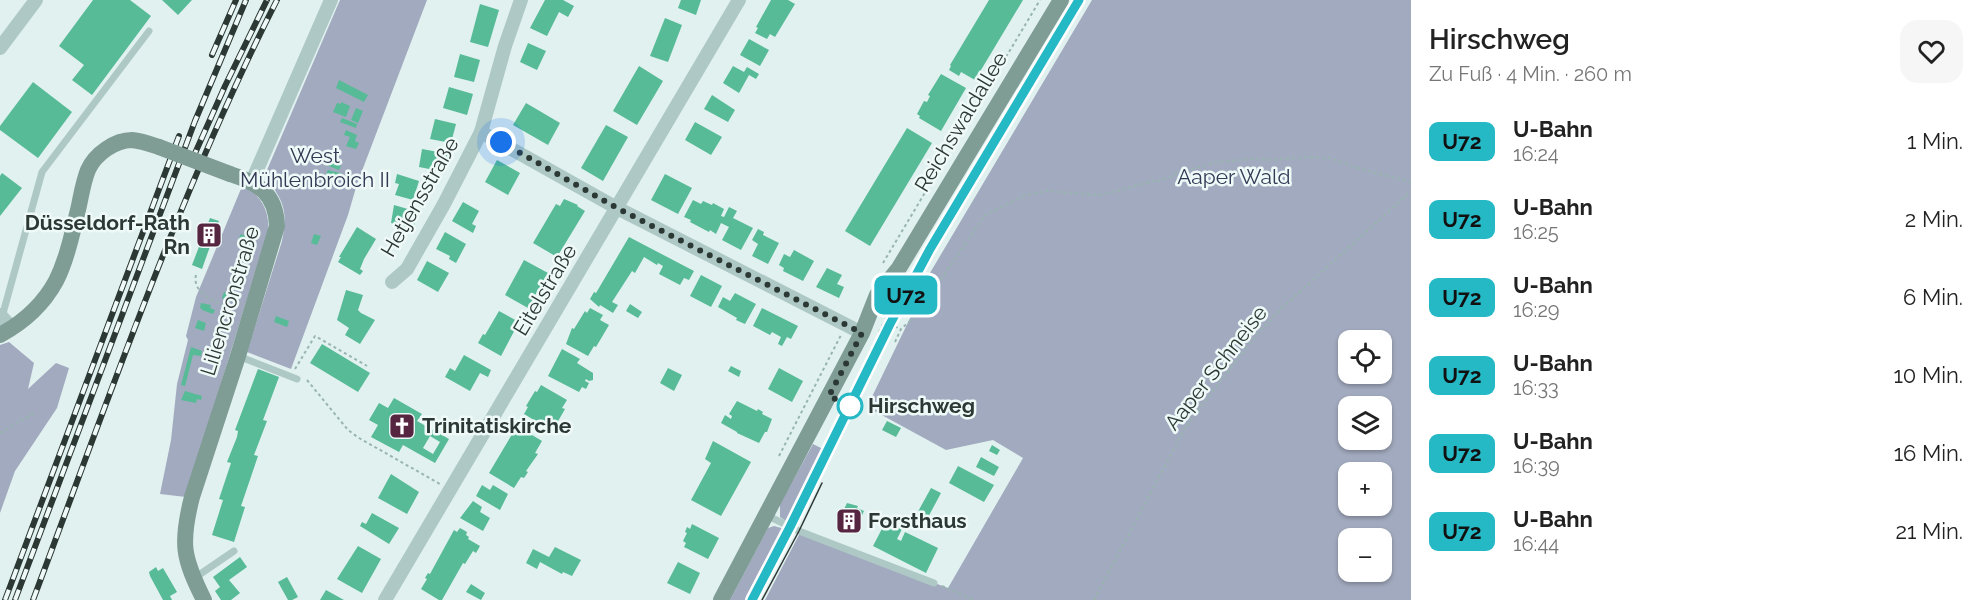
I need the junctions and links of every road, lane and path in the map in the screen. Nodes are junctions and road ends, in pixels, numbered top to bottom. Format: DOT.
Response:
graph roads {
  1 [pos="36,0"];
  2 [pos="331,0"];
  3 [pos="521,0"];
  4 [pos="739,0"];
  5 [pos="1061,0"];
  6 [pos="148,31"];
  7 [pos="0,48"];
  8 [pos="481,132"];
  9 [pos="252,181"];
  10 [pos="1411,182"];
  11 [pos="1411,191"];
  12 [pos="617,208"];
  13 [pos="196,275"];
  14 [pos="392,282"];
  15 [pos="250,316"];
  16 [pos="884,322"];
  17 [pos="4,324"];
  18 [pos="870,334"];
  19 [pos="895,342"];
  20 [pos="238,356"];
  21 [pos="367,366"];
  22 [pos="293,376"];
  23 [pos="36,412"];
  24 [pos="0,433"];
  25 [pos="450,490"];
  26 [pos="766,514"];
  27 [pos="234,551"];
  28 [pos="194,579"];
  29 [pos="934,583"];
  30 [pos="204,600"];
  31 [pos="385,600"];
  32 [pos="721,600"];
  33 [pos="974,600"];
  34 [pos="1094,600"];
  1 -- 7 [label="street"];
  2 -- 9 [label="street"];
  3 -- 8 [label="street, Hetjensstraße"];
  4 -- 12 [label="street, Eitelstraße"];
  5 -- 18 [label="main road, Reichswaldallee"];
  6 -- 17 [label="lane"];
  8 -- 12 [label="street, Hetjensstraße"];
  8 -- 14 [label="street, Hetjensstraße"];
  9 -- 15 [label="main road, Liliencronstraße"];
  9 -- 17 [label="main road, bridge"];
  10 -- 19 [label="path"];
  11 -- 34 [label="path, Aaper Schneise"];
  12 -- 18 [label="street"];
  12 -- 25 [label="street, Eitelstraße"];
  13 -- 15 [label="path"];
  15 -- 20 [label="main road, Liliencronstraße"];
  16 -- 18 [label="path"];
  18 -- 26 [label="main road, Reichswaldallee"];
  20 -- 22 [label="lane"];
  20 -- 28 [label="main road, Liliencronstraße"];
  21 -- 22 [label="path"];
  22 -- 25 [label="path"];
  23 -- 24 [label="path"];
  25 -- 31 [label="street, Eitelstraße"];
  26 -- 29 [label="lane"];
  26 -- 32 [label="main road, Reichswaldallee"];
  27 -- 28 [label="lane"];
  28 -- 30 [label="main road, Liliencronstraße"];
  29 -- 33 [label="path"];
}
